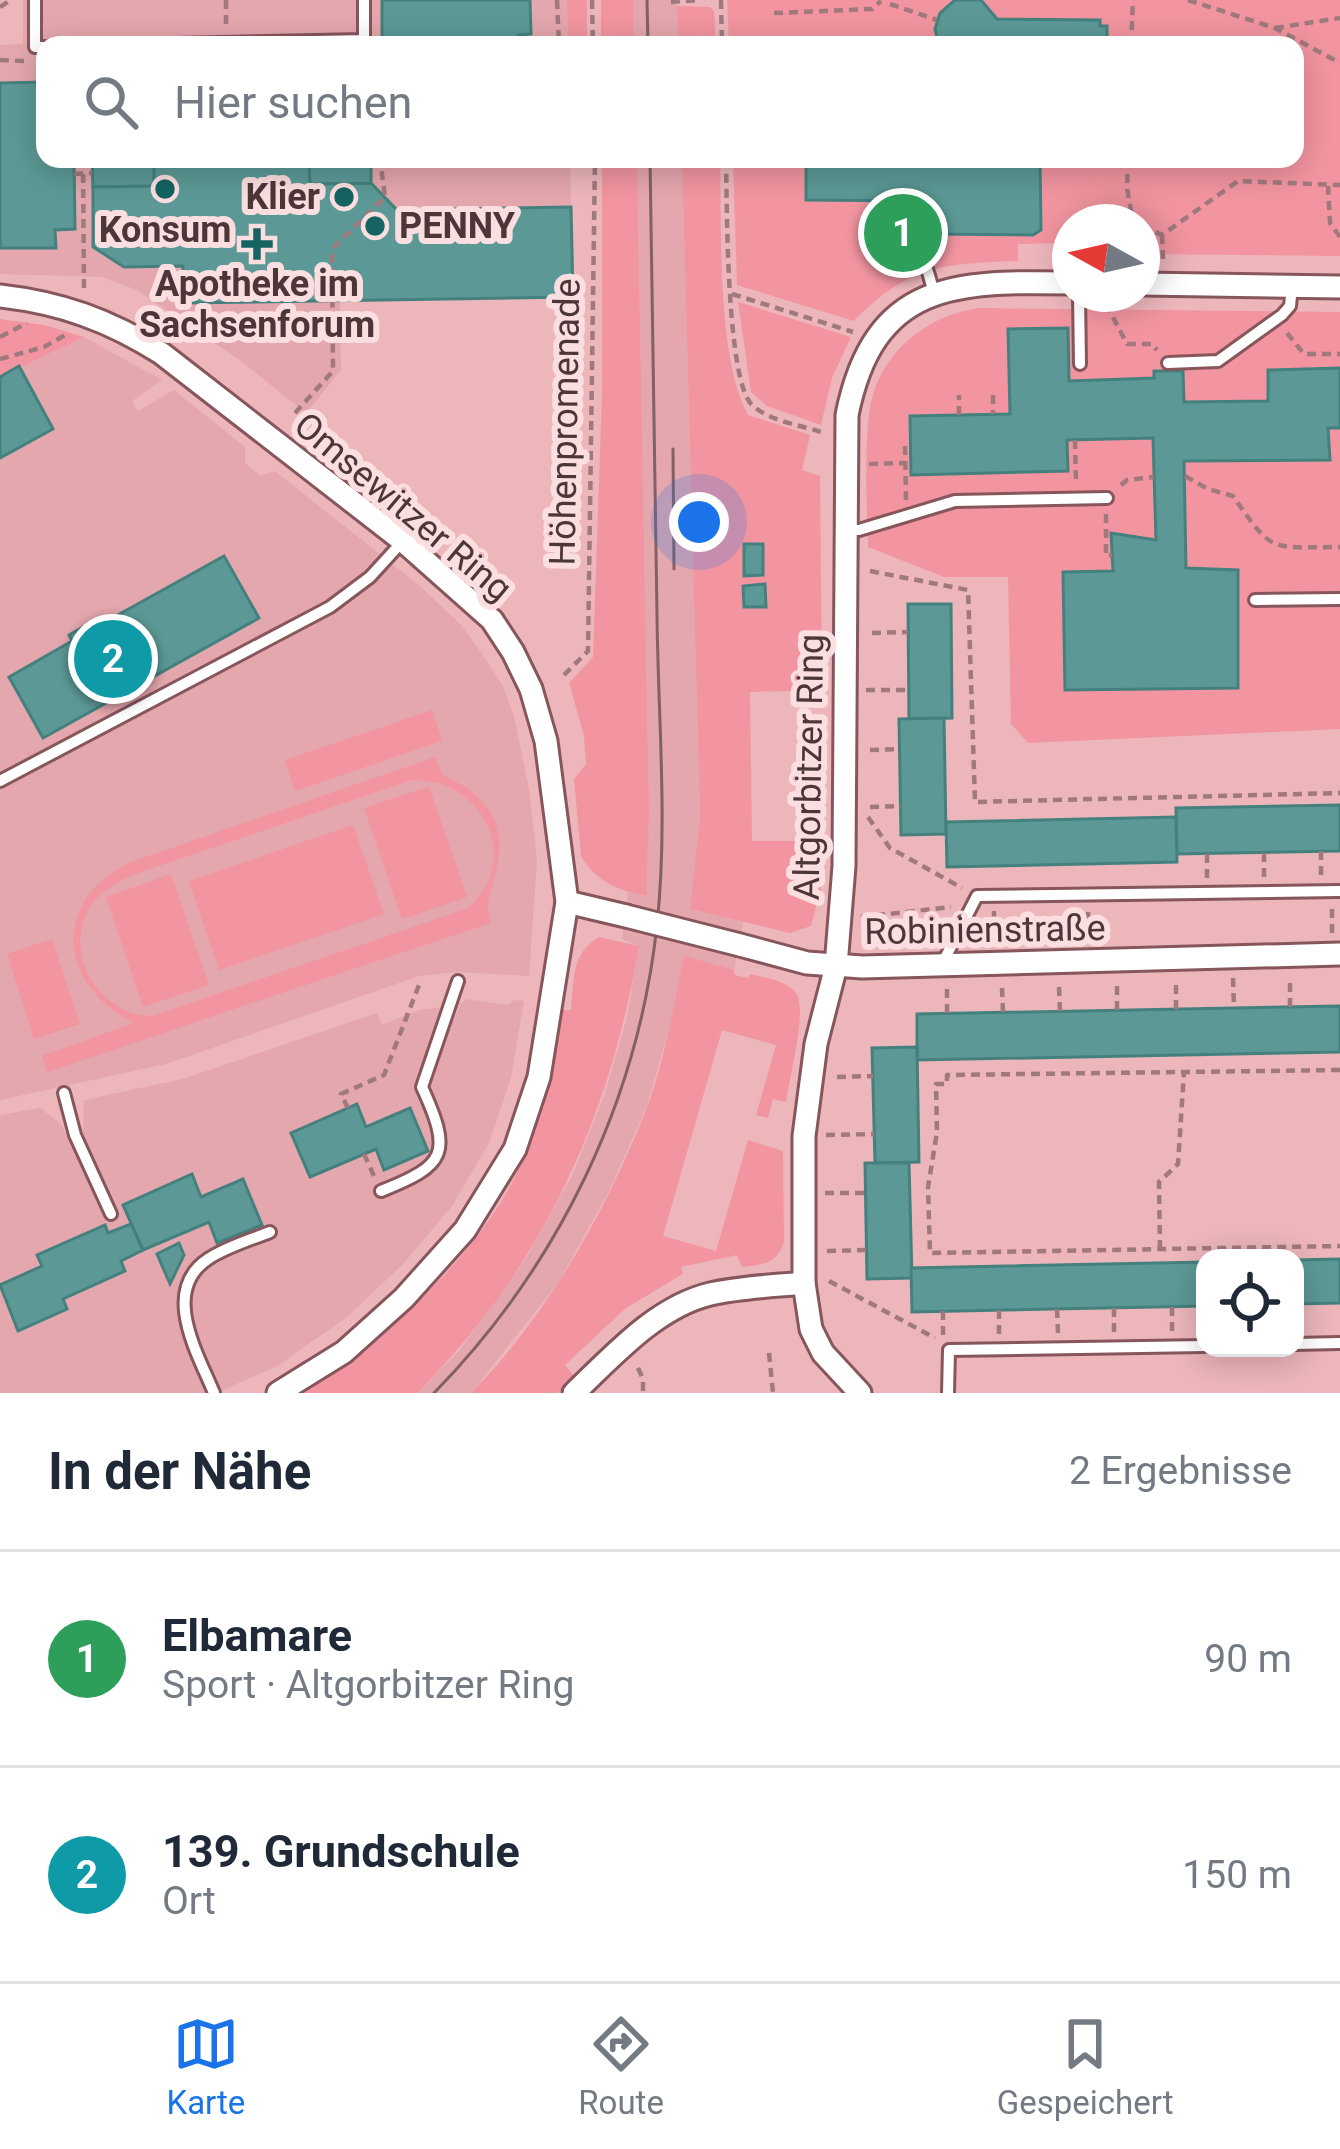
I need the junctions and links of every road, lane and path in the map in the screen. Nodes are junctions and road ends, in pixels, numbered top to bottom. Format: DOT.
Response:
graph roads {
  1 [pos="11,0"];
  2 [pos="35,0"];
  3 [pos="226,0"];
  4 [pos="364,0"];
  5 [pos="557,0"];
  6 [pos="592,0"];
  7 [pos="681,0"];
  8 [pos="698,0"];
  9 [pos="721,0"];
  10 [pos="880,0"];
  11 [pos="1133,0"];
  12 [pos="1188,0"];
  13 [pos="670,2"];
  14 [pos="891,2"];
  15 [pos="0,8"];
  16 [pos="774,13"];
  17 [pos="1340,18"];
  18 [pos="937,20"];
  19 [pos="1275,28"];
  20 [pos="226,36"];
  21 [pos="364,36"];
  22 [pos="559,36"];
  23 [pos="593,36"];
  24 [pos="722,36"];
  25 [pos="1131,36"];
  26 [pos="1290,36"];
  27 [pos="1304,44"];
  28 [pos="36,47"];
  29 [pos="1340,63"];
  30 [pos="83,168"];
  31 [pos="381,168"];
  32 [pos="595,168"];
  33 [pos="726,168"];
  34 [pos="1129,168"];
  35 [pos="83,172"];
  36 [pos="74,173"];
  37 [pos="92,173"];
  38 [pos="1328,184"];
  39 [pos="1340,185"];
  40 [pos="1132,204"];
  41 [pos="1160,235"];
  42 [pos="1340,236"];
  43 [pos="887,242"];
  44 [pos="1052,283"];
  45 [pos="1160,284"];
  46 [pos="1292,286"];
  47 [pos="1340,287"];
  48 [pos="84,292"];
  49 [pos="730,293"];
  50 [pos="934,293"];
  51 [pos="0,296"];
  52 [pos="1079,312"];
  53 [pos="1110,312"];
  54 [pos="1277,318"];
  55 [pos="76,328"];
  56 [pos="859,334"];
  57 [pos="1137,344"];
  58 [pos="1336,354"];
  59 [pos="0,358"];
  60 [pos="1168,363"];
  61 [pos="1080,364"];
  62 [pos="1332,368"];
  63 [pos="959,395"];
  64 [pos="993,395"];
  65 [pos="295,413"];
  66 [pos="959,415"];
  67 [pos="993,415"];
  68 [pos="826,434"];
  69 [pos="1076,440"];
  70 [pos="910,445"];
  71 [pos="905,463"];
  72 [pos="859,464"];
  73 [pos="1185,476"];
  74 [pos="1076,498"];
  75 [pos="1107,498"];
  76 [pos="906,516"];
  77 [pos="845,530"];
  78 [pos="403,541"];
  79 [pos="1340,547"];
  80 [pos="859,568"];
  81 [pos="1340,598"];
  82 [pos="1255,600"];
  83 [pos="908,632"];
  84 [pos="870,633"];
  85 [pos="564,675"];
  86 [pos="877,690"];
  87 [pos="909,690"];
  88 [pos="900,749"];
  89 [pos="870,750"];
  90 [pos="0,781"];
  91 [pos="1340,794"];
  92 [pos="901,806"];
  93 [pos="1207,854"];
  94 [pos="1207,871"];
  95 [pos="1340,891"];
  96 [pos="975,900"];
  97 [pos="567,902"];
  98 [pos="1088,908"];
  99 [pos="1332,913"];
  100 [pos="994,914"];
  101 [pos="855,917"];
  102 [pos="994,931"];
  103 [pos="1089,935"];
  104 [pos="1336,947"];
  105 [pos="941,965"];
  106 [pos="836,967"];
  107 [pos="1290,975"];
  108 [pos="1233,976"];
  109 [pos="1176,977"];
  110 [pos="458,981"];
  111 [pos="419,985"];
  112 [pos="1002,991"];
  113 [pos="1060,991"];
  114 [pos="1117,992"];
  115 [pos="947,994"];
  116 [pos="1289,1007"];
  117 [pos="1234,1008"];
  118 [pos="1176,1009"];
  119 [pos="1117,1010"];
  120 [pos="1060,1011"];
  121 [pos="1003,1012"];
  122 [pos="947,1013"];
  123 [pos="1340,1070"];
  124 [pos="1184,1072"];
  125 [pos="873,1076"];
  126 [pos="830,1077"];
  127 [pos="64,1094"];
  128 [pos="348,1108"];
  129 [pos="874,1134"];
  130 [pos="826,1135"];
  131 [pos="381,1191"];
  132 [pos="825,1193"];
  133 [pos="866,1193"];
  134 [pos="111,1214"];
  135 [pos="270,1232"];
  136 [pos="1340,1246"];
  137 [pos="1160,1249"];
  138 [pos="867,1250"];
  139 [pos="827,1251"];
  140 [pos="827,1280"];
  141 [pos="804,1283"];
  142 [pos="1172,1307"];
  143 [pos="943,1311"];
  144 [pos="1172,1331"];
  145 [pos="1340,1343"];
  146 [pos="1304,1344"];
  147 [pos="1196,1346"];
  148 [pos="769,1353"];
  149 [pos="635,1363"];
  150 [pos="214,1393"];
  151 [pos="278,1393"];
  152 [pos="574,1393"];
  153 [pos="643,1393"];
  154 [pos="773,1393"];
  155 [pos="860,1393"];
  156 [pos="948,1393"];
  1 -- 15 [label="path"];
  2 -- 28 [label="lane"];
  3 -- 20 [label="path"];
  4 -- 21 [label="lane"];
  5 -- 22 [label="path"];
  6 -- 23 [label="path"];
  7 -- 8 [label="path"];
  7 -- 13 [label="path"];
  9 -- 24 [label="path"];
  10 -- 14 [label="path"];
  10 -- 16 [label="path"];
  11 -- 25 [label="path"];
  12 -- 19 [label="path"];
  14 -- 18 [label="path"];
  17 -- 19 [label="path"];
  19 -- 26 [label="path"];
  27 -- 29 [label="path"];
  30 -- 35 [label="path"];
  31 -- 65 [label="path"];
  32 -- 85 [label="path, Höhenpromenade"];
  33 -- 49 [label="path"];
  34 -- 40 [label="path"];
  35 -- 36 [label="path"];
  35 -- 37 [label="path"];
  35 -- 48 [label="path"];
  38 -- 39 [label="path"];
  38 -- 41 [label="path"];
  38 -- 42 [label="path"];
  43 -- 50 [label="lane"];
  44 -- 50 [label="street, Altgorbitzer Ring"];
  45 -- 46 [label="street"];
  46 -- 47 [label="street"];
  46 -- 54 [label="lane"];
  49 -- 56 [label="path"];
  49 -- 68 [label="path"];
  50 -- 77 [label="street, Altgorbitzer Ring"];
  51 -- 78 [label="street, Omsewitzer Ring"];
  52 -- 61 [label="lane"];
  53 -- 57 [label="path"];
  54 -- 58 [label="path"];
  54 -- 60 [label="lane"];
  55 -- 59 [label="path"];
  58 -- 62 [label="path"];
  63 -- 66 [label="path"];
  64 -- 67 [label="path"];
  69 -- 74 [label="path"];
  70 -- 71 [label="path"];
  71 -- 72 [label="path"];
  71 -- 76 [label="path"];
  73 -- 79 [label="path"];
  74 -- 75 [label="lane"];
  74 -- 76 [label="lane"];
  76 -- 77 [label="lane"];
  77 -- 106 [label="street, Altgorbitzer Ring"];
  78 -- 90 [label="lane"];
  78 -- 97 [label="street, Omsewitzer Ring"];
  80 -- 91 [label="path"];
  81 -- 82 [label="lane"];
  83 -- 84 [label="path"];
  86 -- 87 [label="path"];
  88 -- 89 [label="path"];
  92 -- 96 [label="path"];
  93 -- 94 [label="path"];
  95 -- 96 [label="lane"];
  96 -- 101 [label="path"];
  96 -- 105 [label="lane"];
  97 -- 106 [label="street, Robinienstraße, bridge"];
  97 -- 151 [label="street, Omsewitzer Ring"];
  98 -- 103 [label="path"];
  99 -- 104 [label="path"];
  100 -- 102 [label="path"];
  104 -- 105 [label="street, Robinienstraße"];
  105 -- 106 [label="street, Robinienstraße"];
  106 -- 141 [label="street, Altgorbitzer Ring"];
  107 -- 116 [label="path"];
  108 -- 117 [label="path"];
  109 -- 118 [label="path"];
  110 -- 131 [label="lane"];
  111 -- 128 [label="path"];
  112 -- 121 [label="path"];
  113 -- 120 [label="path"];
  114 -- 119 [label="path"];
  115 -- 122 [label="path"];
  123 -- 124 [label="path"];
  124 -- 137 [label="path"];
  124 -- 137 [label="path"];
  125 -- 126 [label="path"];
  127 -- 134 [label="lane"];
  129 -- 130 [label="path"];
  132 -- 133 [label="path"];
  135 -- 150 [label="lane"];
  136 -- 137 [label="path"];
  138 -- 139 [label="path"];
  140 -- 143 [label="path"];
  141 -- 152 [label="street"];
  141 -- 155 [label="street, Altgorbitzer Ring"];
  142 -- 144 [label="path"];
  145 -- 146 [label="lane"];
  147 -- 156 [label="lane"];
  148 -- 154 [label="path"];
  149 -- 153 [label="path"];
}
